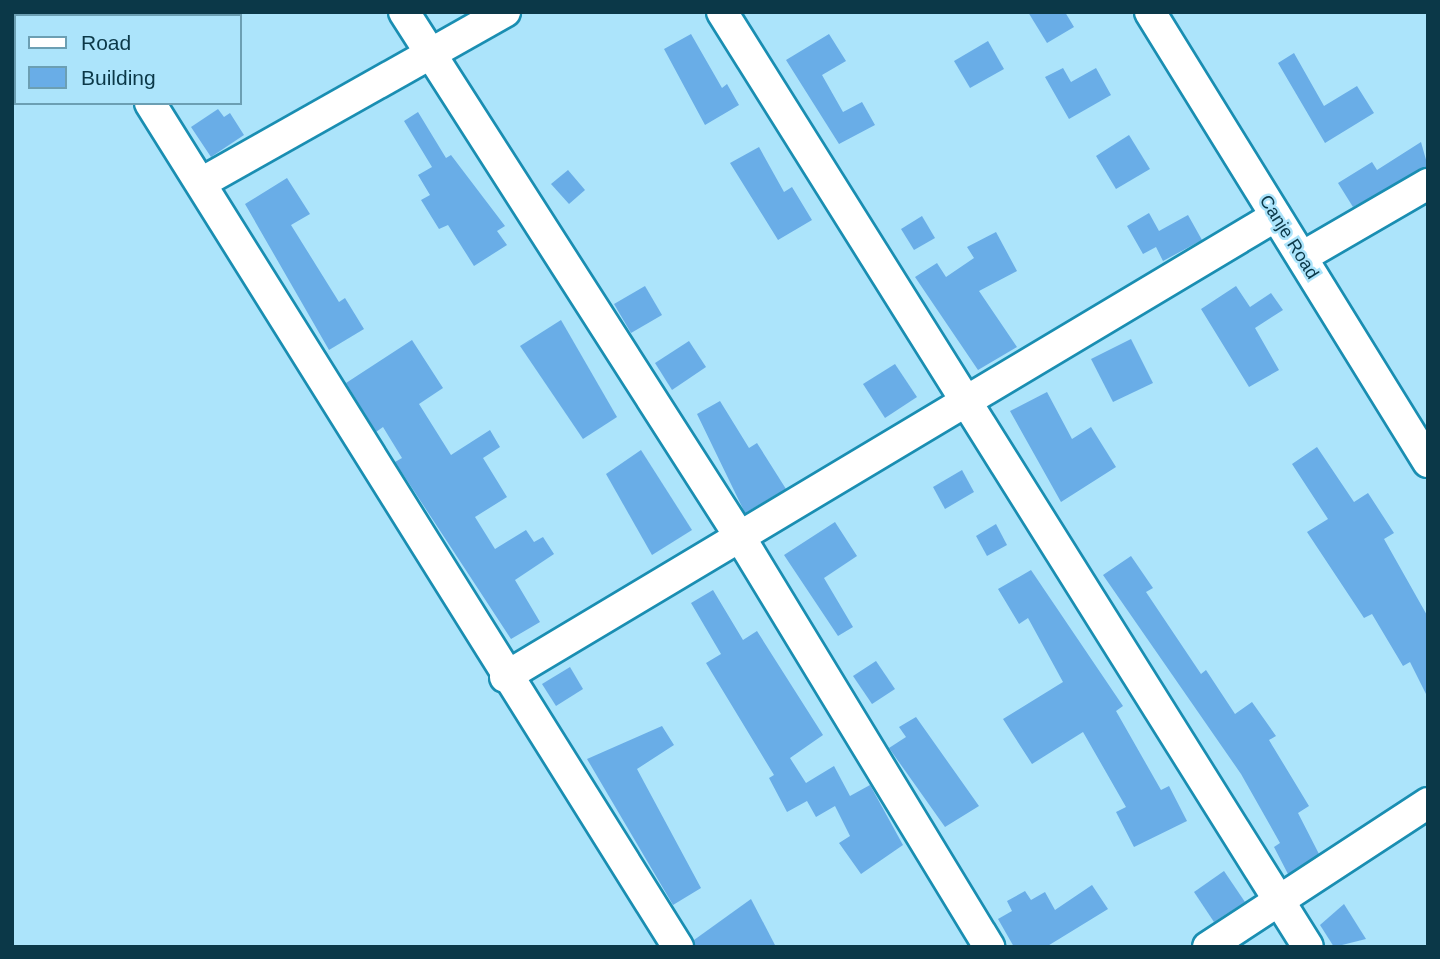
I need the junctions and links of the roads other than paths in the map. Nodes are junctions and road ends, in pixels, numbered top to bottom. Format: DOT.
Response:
graph roads {
  1 [pos="404,12"];
  2 [pos="506,12"];
  3 [pos="722,12"];
  4 [pos="1150,12"];
  5 [pos="432,56"];
  6 [pos="151,105"];
  7 [pos="201,183"];
  8 [pos="1428,184"];
  9 [pos="1276,216"];
  10 [pos="1302,257"];
  11 [pos="969,403"];
  12 [pos="1428,461"];
  13 [pos="740,537"];
  14 [pos="505,677"];
  15 [pos="1428,803"];
  16 [pos="1280,901"];
  17 [pos="678,947"];
  18 [pos="989,947"];
  19 [pos="1208,947"];
  20 [pos="1308,947"];
  1 -- 5 [label="street"];
  2 -- 5 [label="street"];
  3 -- 11 [label="street"];
  4 -- 9 [label="street, Canje Road"];
  5 -- 7 [label="street"];
  5 -- 13 [label="street"];
  6 -- 7 [label="street"];
  7 -- 14 [label="street"];
  8 -- 10 [label="street"];
  9 -- 10 [label="street, Canje Road"];
  9 -- 11 [label="street"];
  10 -- 12 [label="street, Canje Road"];
  11 -- 13 [label="street"];
  11 -- 16 [label="street"];
  13 -- 14 [label="street"];
  13 -- 18 [label="street"];
  14 -- 17 [label="street"];
  15 -- 16 [label="street"];
  16 -- 19 [label="street"];
  16 -- 20 [label="street"];
}
